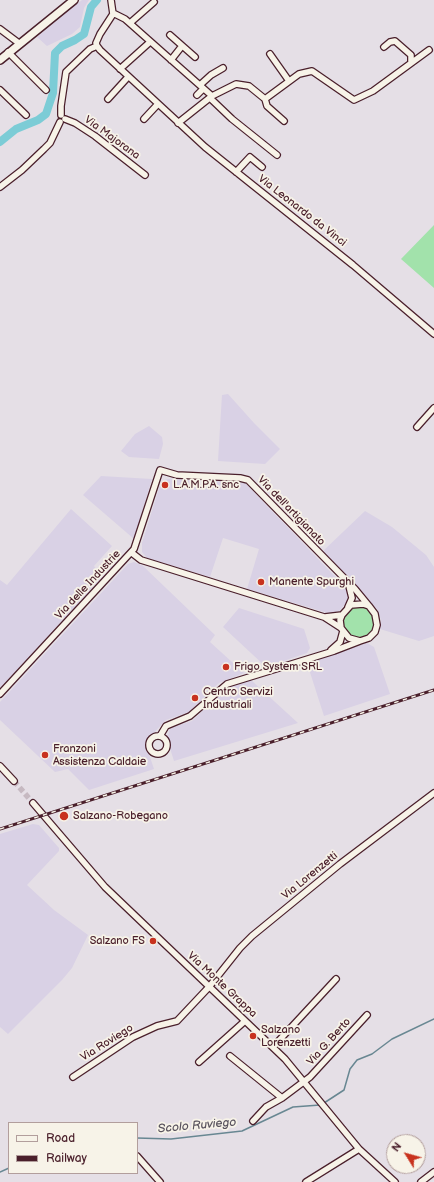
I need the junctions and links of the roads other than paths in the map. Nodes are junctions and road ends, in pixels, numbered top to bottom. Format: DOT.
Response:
graph roads {
  1 [pos="73,0"];
  2 [pos="111,0"];
  3 [pos="154,2"];
  4 [pos="113,12"];
  5 [pos="130,23"];
  6 [pos="0,29"];
  7 [pos="170,35"];
  8 [pos="150,42"];
  9 [pos="20,44"];
  10 [pos="97,46"];
  11 [pos="182,46"];
  12 [pos="384,47"];
  13 [pos="429,50"];
  14 [pos="8,52"];
  15 [pos="270,54"];
  16 [pos="195,57"];
  17 [pos="0,60"];
  18 [pos="171,60"];
  19 [pos="411,63"];
  20 [pos="223,68"];
  21 [pos="120,69"];
  22 [pos="128,77"];
  23 [pos="289,81"];
  24 [pos="202,87"];
  25 [pos="0,90"];
  26 [pos="46,90"];
  27 [pos="197,95"];
  28 [pos="211,97"];
  29 [pos="108,99"];
  30 [pos="265,99"];
  31 [pos="158,104"];
  32 [pos="26,115"];
  33 [pos="62,119"];
  34 [pos="144,119"];
  35 [pos="284,120"];
  36 [pos="178,123"];
  37 [pos="277,155"];
  38 [pos="262,167"];
  39 [pos="236,172"];
  40 [pos="145,175"];
  41 [pos="0,187"];
  42 [pos="434,334"];
  43 [pos="434,408"];
  44 [pos="417,427"];
  45 [pos="160,470"];
  46 [pos="132,552"];
  47 [pos="349,585"];
  48 [pos="369,606"];
  49 [pos="348,607"];
  50 [pos="342,615"];
  51 [pos="324,617"];
  52 [pos="342,629"];
  53 [pos="360,641"];
  54 [pos="327,652"];
  55 [pos="0,694"];
  56 [pos="160,736"];
  57 [pos="0,766"];
  58 [pos="14,780"];
  59 [pos="434,792"];
  60 [pos="33,803"];
  61 [pos="336,979"];
  62 [pos="209,987"];
  63 [pos="367,1015"];
  64 [pos="245,1021"];
  65 [pos="273,1047"];
  66 [pos="230,1056"];
  67 [pos="200,1062"];
  68 [pos="73,1077"];
  69 [pos="305,1082"];
  70 [pos="282,1098"];
  71 [pos="253,1121"];
  72 [pos="359,1149"];
  73 [pos="138,1157"];
  74 [pos="434,1172"];
  75 [pos="160,1182"];
  76 [pos="306,1182"];
  77 [pos="395,1182"];
  78 [pos="421,1182"];
  1 -- 9 [label="main road"];
  2 -- 4 [label="street"];
  3 -- 5 [label="street"];
  4 -- 5 [label="street"];
  4 -- 10 [label="street"];
  5 -- 8 [label="street"];
  6 -- 9 [label="street"];
  7 -- 11 [label="street"];
  8 -- 18 [label="street"];
  8 -- 21 [label="street"];
  9 -- 14 [label="main road"];
  10 -- 21 [label="street, Via Leonardo da Vinci"];
  10 -- 33 [label="street"];
  11 -- 16 [label="street"];
  11 -- 18 [label="street"];
  12 -- 19 [label="street"];
  13 -- 19 [label="street"];
  14 -- 17 [label="main road"];
  14 -- 26 [label="street"];
  15 -- 23 [label="street"];
  18 -- 24 [label="street"];
  19 -- 23 [label="street"];
  20 -- 24 [label="street"];
  21 -- 22 [label="street, Via Leonardo da Vinci"];
  22 -- 29 [label="street"];
  22 -- 31 [label="street, Via Leonardo da Vinci"];
  23 -- 30 [label="street"];
  24 -- 27 [label="street"];
  24 -- 28 [label="street"];
  25 -- 32 [label="street"];
  28 -- 30 [label="street"];
  28 -- 36 [label="street"];
  28 -- 37 [label="street"];
  30 -- 35 [label="street"];
  31 -- 34 [label="street"];
  31 -- 36 [label="street, Via Leonardo da Vinci"];
  33 -- 40 [label="street, Via Majorana"];
  33 -- 41 [label="street"];
  36 -- 39 [label="street, Via Leonardo da Vinci"];
  38 -- 39 [label="street"];
  39 -- 42 [label="street, Via Leonardo da Vinci"];
  43 -- 44 [label="street"];
  45 -- 46 [label="street, Via delle Industrie"];
  45 -- 47 [label="street, Via dell'artigianato"];
  46 -- 51 [label="street"];
  46 -- 55 [label="street, Via delle Industrie"];
  47 -- 48 [label="street, Via dell'artigianato"];
  47 -- 49 [label="street"];
  48 -- 49 [label="street"];
  48 -- 53 [label="street, Via dell'artigianato"];
  49 -- 50 [label="street"];
  50 -- 51 [label="street"];
  50 -- 52 [label="street"];
  51 -- 52 [label="street"];
  52 -- 53 [label="street"];
  52 -- 54 [label="street"];
  53 -- 54 [label="street"];
  54 -- 56 [label="street"];
  57 -- 58 [label="street"];
  59 -- 62 [label="street, Via Lorenzetti"];
  60 -- 62 [label="street, Via Monte Grappa"];
  61 -- 65 [label="street"];
  62 -- 64 [label="street, Via Monte Grappa"];
  62 -- 68 [label="street, Via Roviego"];
  63 -- 69 [label="street, Via G. Berto"];
  64 -- 65 [label="street, Via Monte Grappa"];
  64 -- 67 [label="street"];
  65 -- 69 [label="street, Via Monte Grappa"];
  66 -- 70 [label="street"];
  69 -- 70 [label="street, Via G. Berto"];
  69 -- 72 [label="street, Via Monte Grappa"];
  70 -- 71 [label="street, Via G. Berto"];
  72 -- 76 [label="street"];
  72 -- 77 [label="street, Via Monte Grappa"];
  73 -- 75 [label="street"];
  74 -- 78 [label="street"];
}
